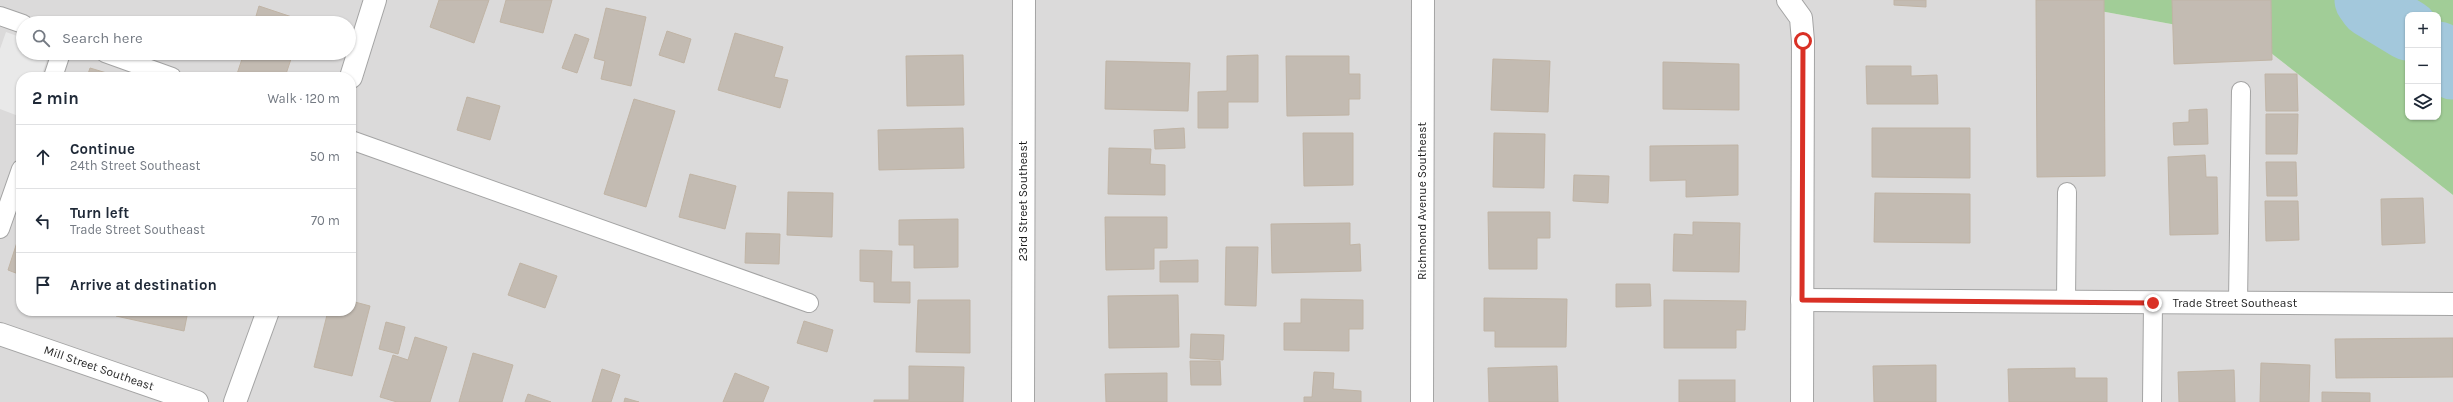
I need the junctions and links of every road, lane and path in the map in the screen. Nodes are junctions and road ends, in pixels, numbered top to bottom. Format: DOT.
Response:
graph roads {
  1 [pos="375,0"];
  2 [pos="1024,0"];
  3 [pos="1423,0"];
  4 [pos="1791,2"];
  5 [pos="0,16"];
  6 [pos="16,22"];
  7 [pos="59,60"];
  8 [pos="125,60"];
  9 [pos="55,72"];
  10 [pos="158,72"];
  11 [pos="353,72"];
  12 [pos="2241,91"];
  13 [pos="356,142"];
  14 [pos="16,183"];
  15 [pos="2067,192"];
  16 [pos="0,229"];
  17 [pos="1802,300"];
  18 [pos="2066,302"];
  19 [pos="810,303"];
  20 [pos="2153,303"];
  21 [pos="2238,303"];
  22 [pos="2453,304"];
  23 [pos="266,316"];
  24 [pos="0,334"];
  25 [pos="197,402"];
  26 [pos="235,402"];
  27 [pos="1023,402"];
  28 [pos="1422,402"];
  29 [pos="1802,402"];
  30 [pos="2152,402"];
  1 -- 11 [label="street"];
  2 -- 27 [label="street, 23rd Street Southeast"];
  3 -- 28 [label="street, Richmond Avenue Southeast"];
  4 -- 17 [label="street"];
  5 -- 6 [label="lane"];
  7 -- 9 [label="lane"];
  8 -- 10 [label="lane"];
  12 -- 21 [label="lane"];
  13 -- 19 [label="lane"];
  14 -- 16 [label="lane"];
  15 -- 18 [label="lane"];
  17 -- 18 [label="street, Trade Street Southeast"];
  17 -- 29 [label="street"];
  18 -- 20 [label="street, Trade Street Southeast"];
  20 -- 21 [label="street, Trade Street Southeast"];
  20 -- 30 [label="lane"];
  21 -- 22 [label="street, Trade Street Southeast"];
  23 -- 26 [label="street"];
  24 -- 25 [label="street, Mill Street Southeast"];
}
